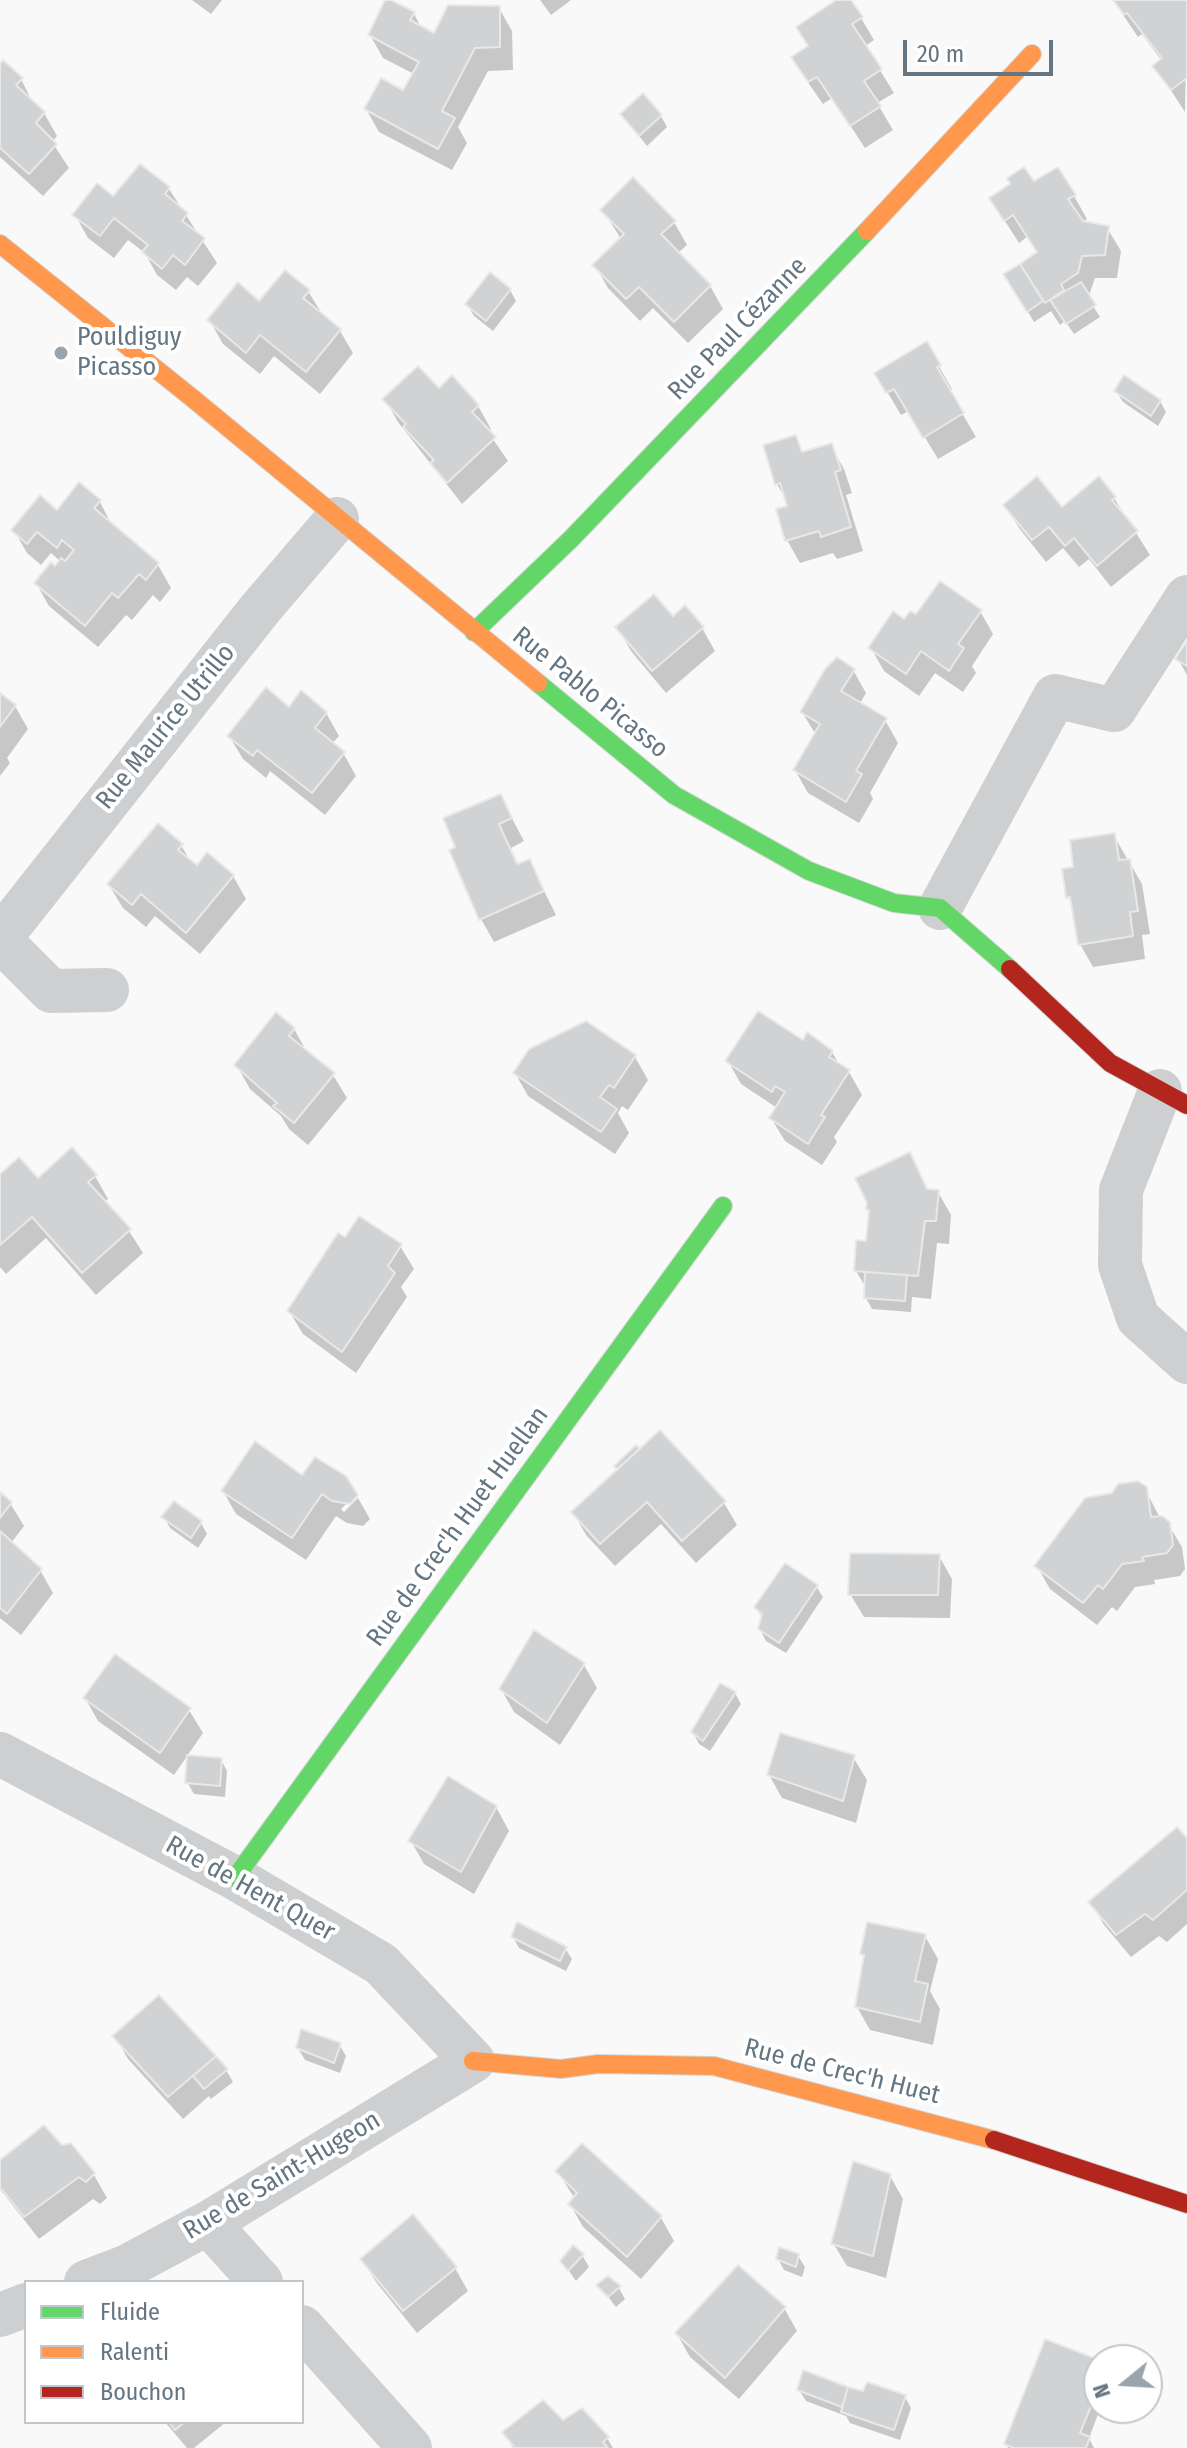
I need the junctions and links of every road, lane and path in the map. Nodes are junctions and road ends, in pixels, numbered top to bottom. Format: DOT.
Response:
graph roads {
  1 [pos="1032,54"];
  2 [pos="0,244"];
  3 [pos="337,519"];
  4 [pos="1187,597"];
  5 [pos="474,632"];
  6 [pos="940,908"];
  7 [pos="0,939"];
  8 [pos="107,990"];
  9 [pos="1173,1098"];
  10 [pos="723,1206"];
  11 [pos="1187,1362"];
  12 [pos="0,1754"];
  13 [pos="235,1878"];
  14 [pos="473,2061"];
  15 [pos="1187,2204"];
  16 [pos="208,2223"];
  17 [pos="91,2280"];
  18 [pos="259,2280"];
  19 [pos="24,2306"];
  20 [pos="0,2315"];
  21 [pos="304,2329"];
  22 [pos="410,2448"];
  1 -- 5 [label="street, Rue Paul Cézanne"];
  2 -- 3 [label="street, Rue Pablo Picasso"];
  3 -- 5 [label="street, Rue Pablo Picasso"];
  3 -- 7 [label="street, Rue Maurice Utrillo"];
  4 -- 6 [label="street"];
  5 -- 6 [label="street, Rue Pablo Picasso"];
  6 -- 9 [label="street"];
  7 -- 8 [label="street, Rue Maurice Utrillo"];
  9 -- 11 [label="street"];
  10 -- 13 [label="street, Rue de Crec'h Huet Huellan"];
  12 -- 13 [label="street, Rue de Hent Quer"];
  13 -- 14 [label="street, Rue de Hent Quer"];
  14 -- 15 [label="street, Rue de Crec'h Huet"];
  14 -- 16 [label="street, Rue de Saint-Hugeon"];
  16 -- 17 [label="street, Rue de Saint-Hugeon"];
  16 -- 18 [label="street"];
  19 -- 20 [label="street"];
  21 -- 22 [label="street"];
}
